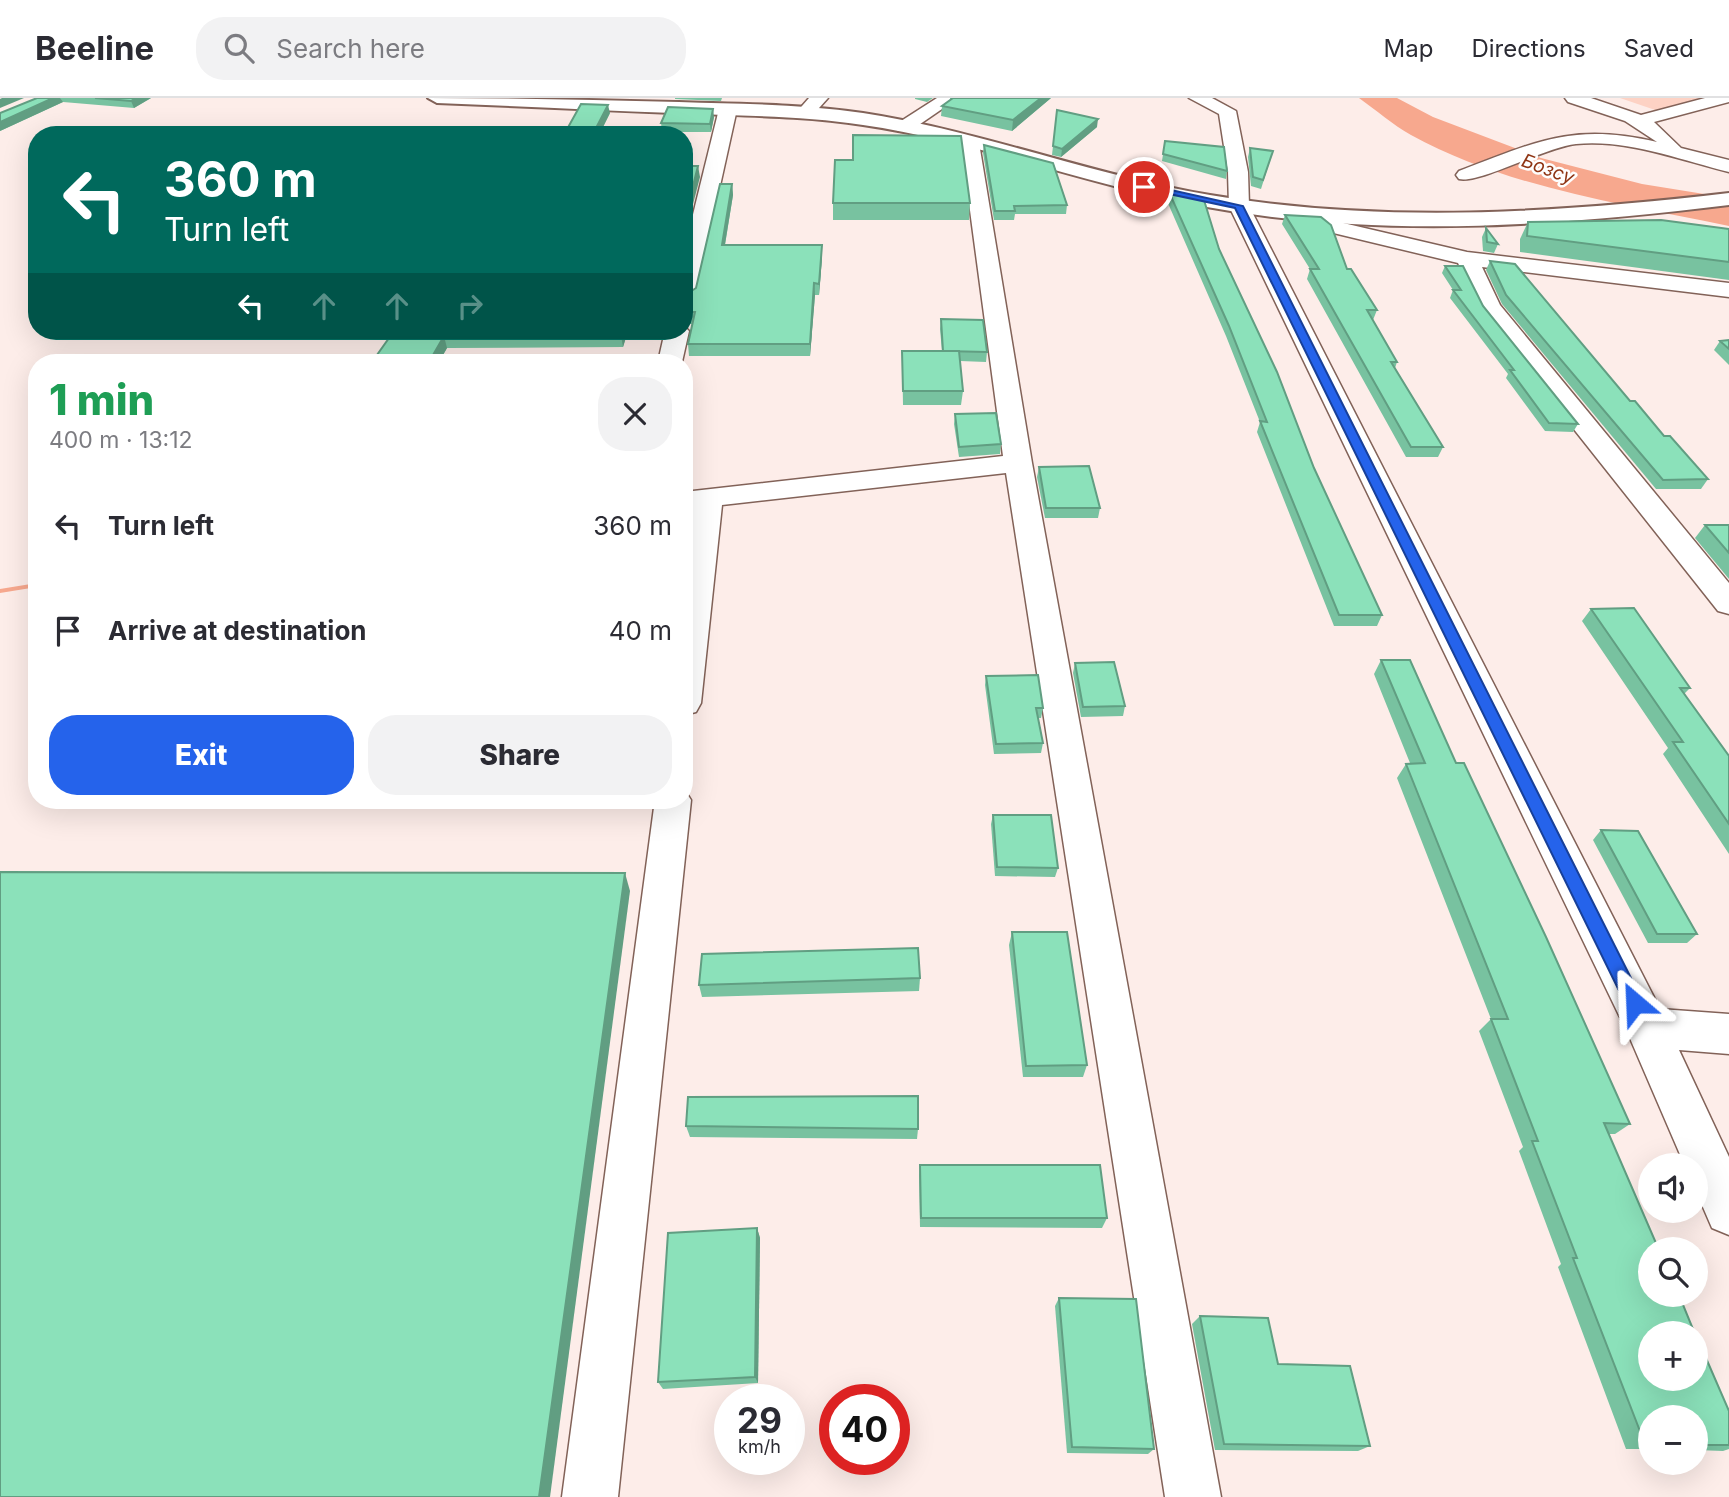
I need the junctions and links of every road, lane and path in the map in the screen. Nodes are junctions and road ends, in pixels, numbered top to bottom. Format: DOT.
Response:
graph roads {
  1 [pos="437,98"];
  2 [pos="818,98"];
  3 [pos="949,98"];
  4 [pos="1198,98"];
  5 [pos="1574,98"];
  6 [pos="1726,98"];
  7 [pos="654,103"];
  8 [pos="729,109"];
  9 [pos="804,114"];
  10 [pos="1641,120"];
  11 [pos="904,127"];
  12 [pos="970,142"];
  13 [pos="1676,154"];
  14 [pos="1729,166"];
  15 [pos="1466,176"];
  16 [pos="1729,199"];
  17 [pos="1239,206"];
  18 [pos="1325,217"];
  19 [pos="1467,259"];
  20 [pos="693,261"];
  21 [pos="1729,290"];
  22 [pos="1018,463"];
  23 [pos="696,499"];
  24 [pos="693,550"];
  25 [pos="1729,604"];
  26 [pos="672,809"];
  27 [pos="1647,1028"];
  28 [pos="1729,1034"];
  29 [pos="1729,1211"];
  30 [pos="590,1497"];
  31 [pos="1193,1497"];
  1 -- 7 [label="main road"];
  2 -- 9 [label="street"];
  3 -- 11 [label="street"];
  4 -- 17 [label="street"];
  5 -- 10 [label="street"];
  6 -- 10 [label="street"];
  7 -- 8 [label="main road"];
  8 -- 9 [label="main road"];
  8 -- 20 [label="street"];
  9 -- 11 [label="main road"];
  10 -- 13 [label="street"];
  11 -- 12 [label="main road"];
  12 -- 17 [label="main road"];
  12 -- 22 [label="street"];
  13 -- 14 [label="street"];
  13 -- 15 [label="street"];
  16 -- 18 [label="main road"];
  17 -- 18 [label="main road"];
  17 -- 27 [label="street"];
  18 -- 19 [label="street"];
  19 -- 21 [label="street"];
  19 -- 25 [label="street"];
  22 -- 23 [label="street"];
  22 -- 31 [label="street"];
  23 -- 24 [label="street"];
  26 -- 30 [label="street"];
  27 -- 28 [label="street"];
  27 -- 29 [label="street"];
}
